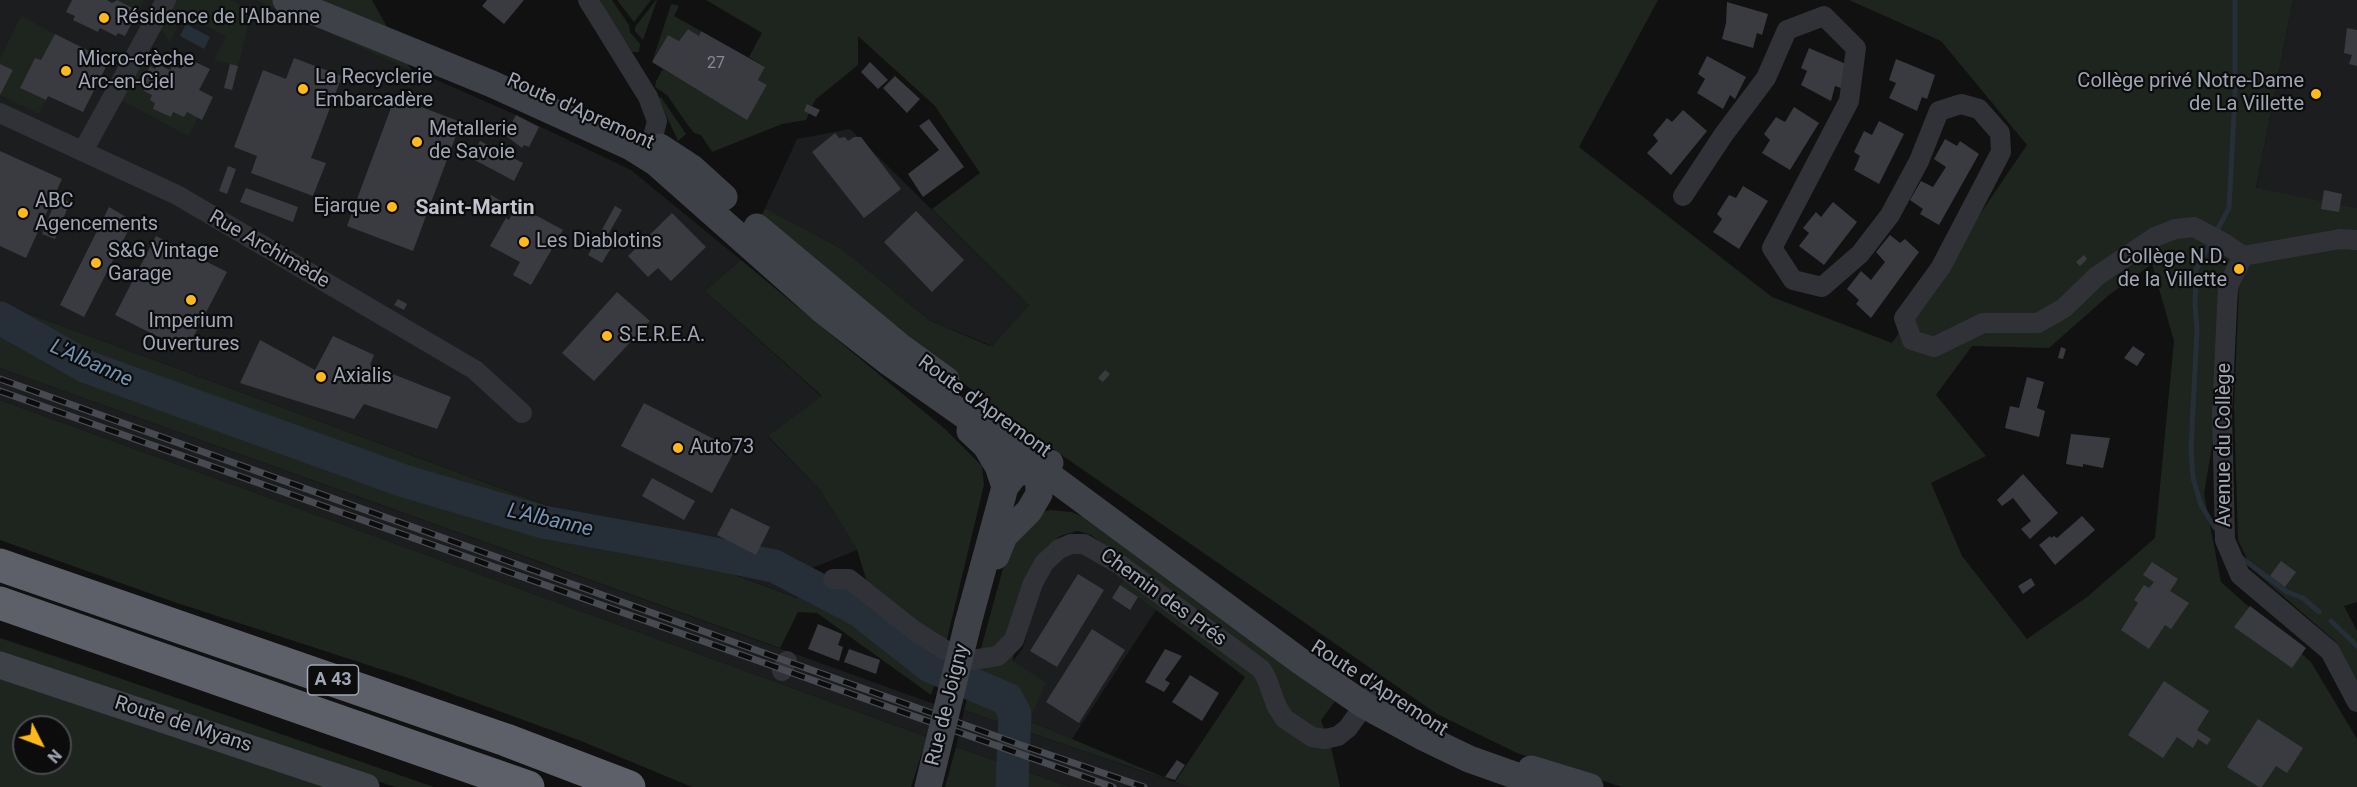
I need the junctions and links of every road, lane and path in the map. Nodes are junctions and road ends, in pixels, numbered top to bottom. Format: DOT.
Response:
graph roads {
  1 [pos="166,0"];
  2 [pos="286,0"];
  3 [pos="588,0"];
  4 [pos="0,112"];
  5 [pos="648,148"];
  6 [pos="82,152"];
  7 [pos="1683,196"];
  8 [pos="2357,240"];
  9 [pos="2243,256"];
  10 [pos="890,363"];
  11 [pos="522,413"];
  12 [pos="1044,458"];
  13 [pos="1005,487"];
  14 [pos="1029,511"];
  15 [pos="1112,522"];
  16 [pos="0,565"];
  17 [pos="833,579"];
  18 [pos="0,603"];
  19 [pos="968,623"];
  20 [pos="0,664"];
  21 [pos="1370,698"];
  22 [pos="2357,702"];
  23 [pos="366,787"];
  24 [pos="528,787"];
  25 [pos="629,787"];
  26 [pos="928,787"];
  27 [pos="1548,787"];
  28 [pos="1590,787"];
  1 -- 6 [label="street"];
  2 -- 5 [label="main road, Route d'Apremont"];
  3 -- 5 [label="street"];
  4 -- 6 [label="street, Rue Archimède"];
  5 -- 10 [label="main road, Route d'Apremont"];
  5 -- 12 [label="main road, Route d'Apremont"];
  6 -- 11 [label="street, Rue Archimède"];
  7 -- 9 [label="street"];
  8 -- 9 [label="street"];
  9 -- 22 [label="street, Avenue du Collège"];
  10 -- 12 [label="main road, Route d'Apremont"];
  10 -- 13 [label="main road"];
  12 -- 13 [label="main road"];
  12 -- 14 [label="main road, Rue de Joigny"];
  12 -- 15 [label="main road, Route d'Apremont"];
  12 -- 21 [label="main road, Route d'Apremont"];
  13 -- 19 [label="main road, Rue de Joigny"];
  14 -- 15 [label="main road, Rue de Joigny"];
  14 -- 19 [label="main road, Rue de Joigny"];
  15 -- 21 [label="main road, Route d'Apremont"];
  16 -- 25 [label="highway, A 43"];
  17 -- 21 [label="street, Chemin des Prés"];
  18 -- 24 [label="highway, A 43"];
  19 -- 26 [label="main road, Rue de Joigny, bridge"];
  20 -- 23 [label="main road, Route de Myans"];
  21 -- 27 [label="main road, Route d'Apremont"];
  21 -- 28 [label="main road, Route d'Apremont"];
}
